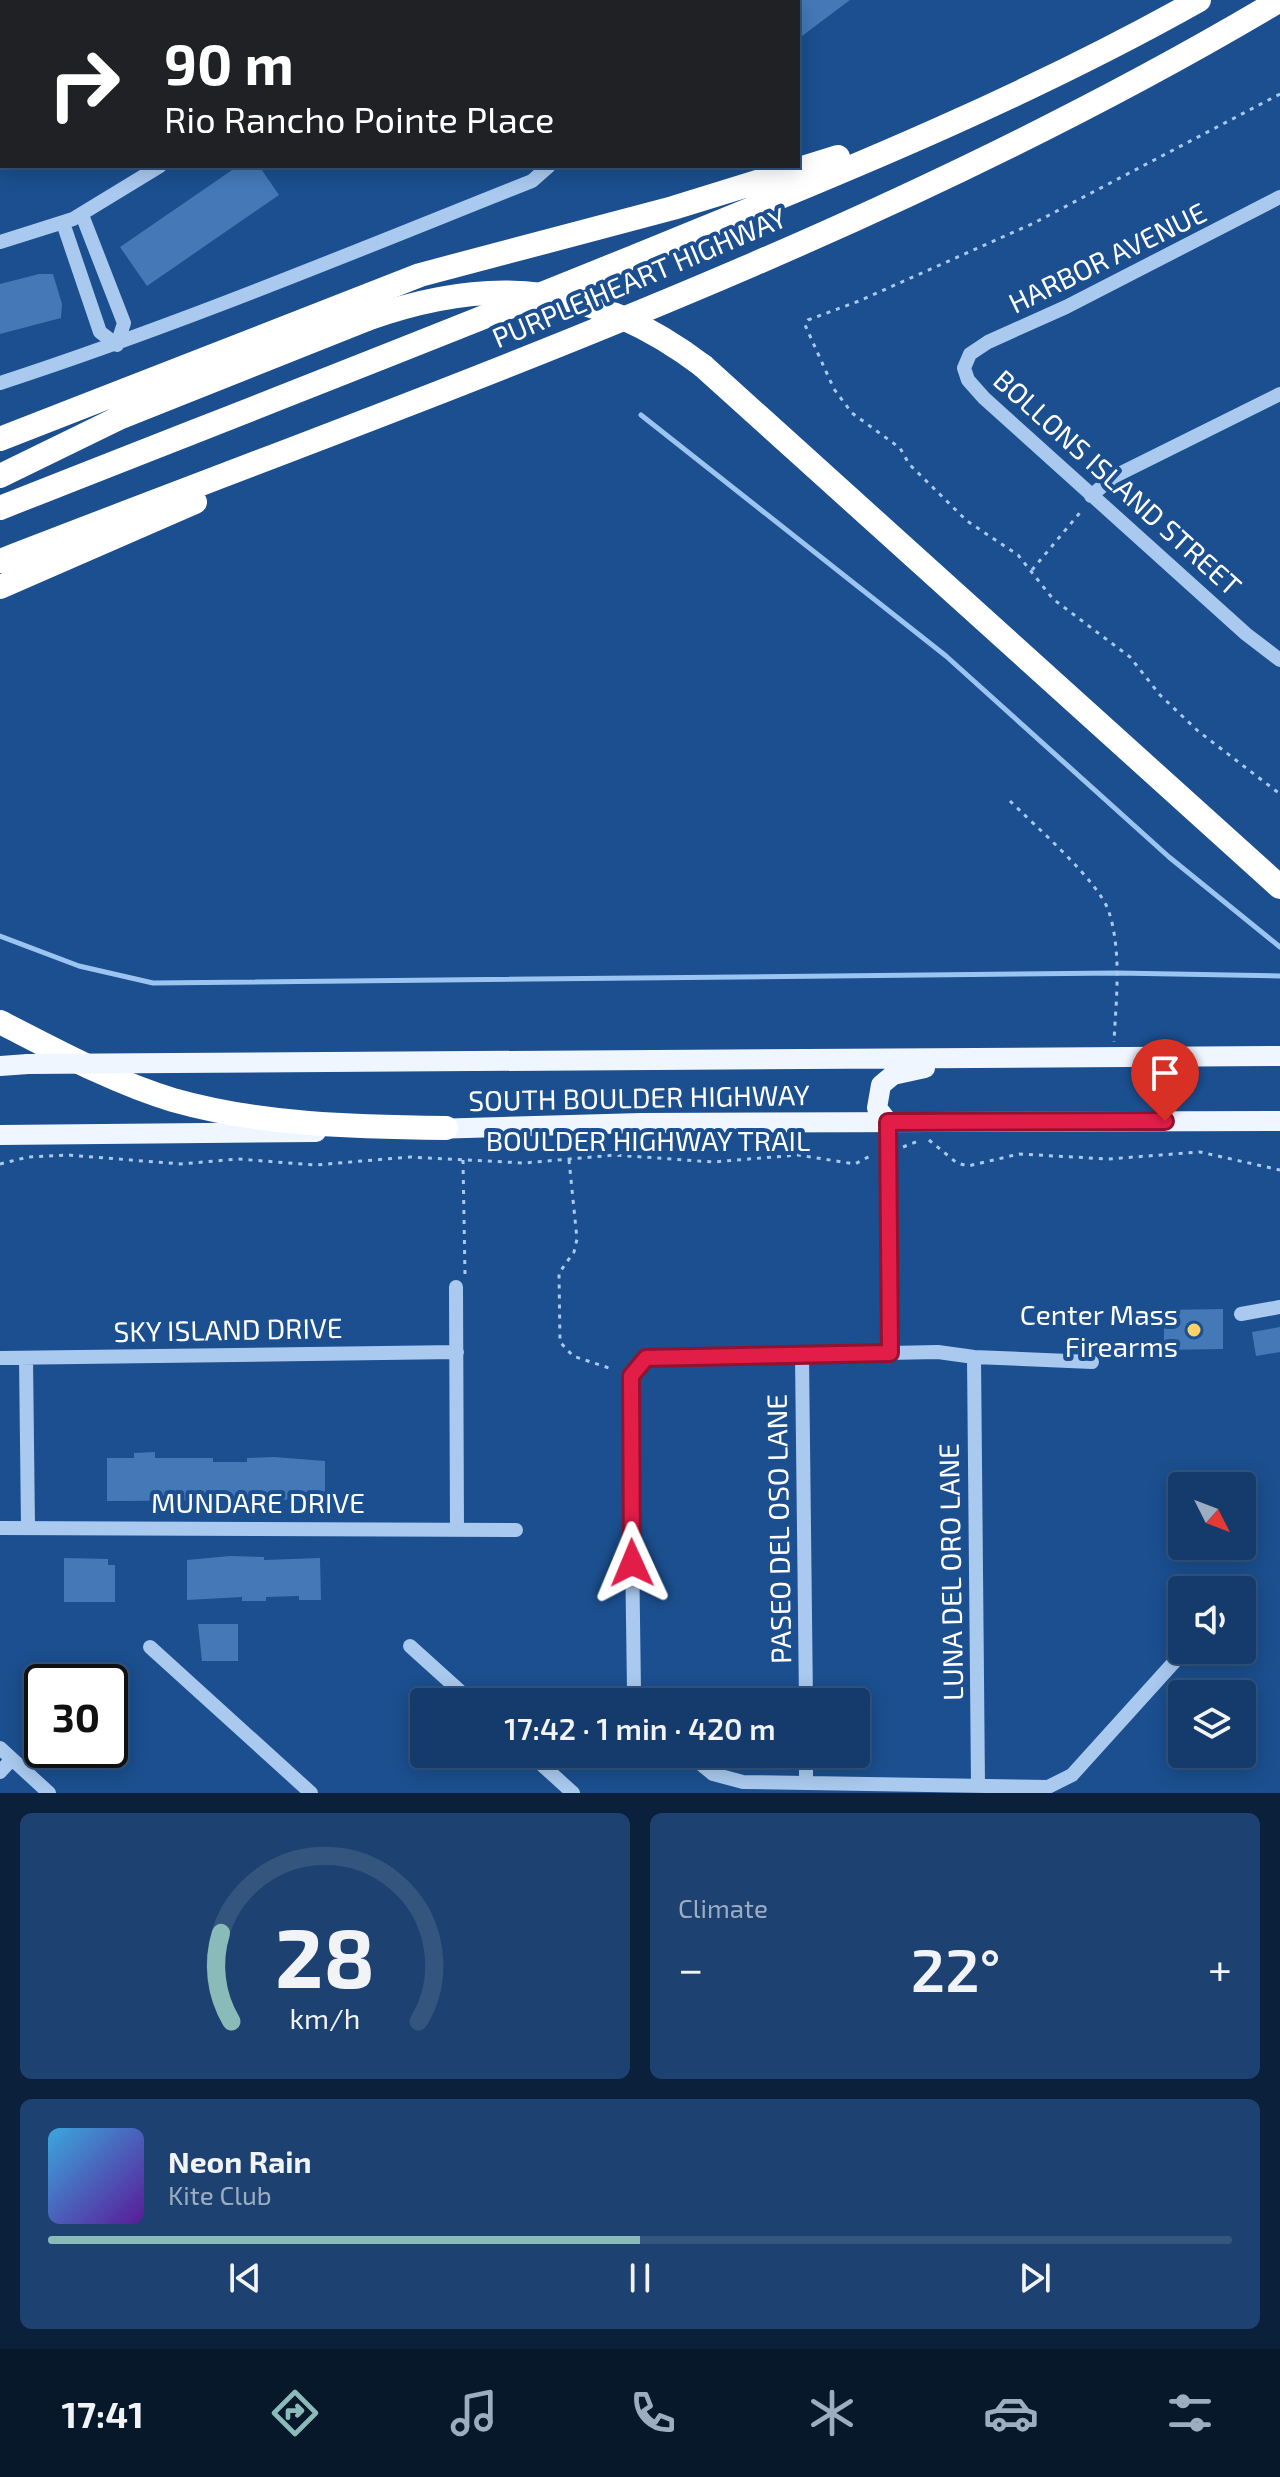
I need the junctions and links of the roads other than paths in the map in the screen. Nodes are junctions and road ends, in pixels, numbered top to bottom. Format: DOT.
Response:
graph roads {
  1 [pos="1199,0"];
  2 [pos="1280,0"];
  3 [pos="1139,34"];
  4 [pos="157,168"];
  5 [pos="547,168"];
  6 [pos="800,168"];
  7 [pos="800,168"];
  8 [pos="1280,197"];
  9 [pos="82,215"];
  10 [pos="63,223"];
  11 [pos="0,242"];
  12 [pos="112,292"];
  13 [pos="89,301"];
  14 [pos="601,328"];
  15 [pos="117,345"];
  16 [pos="964,368"];
  17 [pos="0,383"];
  18 [pos="1280,394"];
  19 [pos="0,439"];
  20 [pos="0,476"];
  21 [pos="1091,496"];
  22 [pos="0,508"];
  23 [pos="0,561"];
  24 [pos="0,587"];
  25 [pos="1280,660"];
  26 [pos="1280,887"];
  27 [pos="0,1022"];
  28 [pos="1280,1056"];
  29 [pos="1017,1059"];
  30 [pos="0,1066"];
  31 [pos="1280,1121"];
  32 [pos="888,1122"];
  33 [pos="446,1128"];
  34 [pos="0,1135"];
  35 [pos="456,1287"];
  36 [pos="1280,1307"];
  37 [pos="1241,1314"];
  38 [pos="457,1352"];
  39 [pos="890,1353"];
  40 [pos="802,1356"];
  41 [pos="974,1357"];
  42 [pos="0,1358"];
  43 [pos="26,1358"];
  44 [pos="1092,1362"];
  45 [pos="28,1527"];
  46 [pos="0,1528"];
  47 [pos="457,1529"];
  48 [pos="516,1530"];
  49 [pos="410,1646"];
  50 [pos="150,1647"];
  51 [pos="1172,1664"];
  52 [pos="456,1688"];
  53 [pos="634,1688"];
  54 [pos="806,1688"];
  55 [pos="6,1754"];
  56 [pos="545,1768"];
  57 [pos="706,1768"];
  58 [pos="806,1768"];
  59 [pos="0,1772"];
  60 [pos="806,1782"];
  61 [pos="978,1785"];
  62 [pos="728,1786"];
  63 [pos="1049,1790"];
  64 [pos="49,1793"];
  65 [pos="311,1793"];
  66 [pos="573,1793"];
  1 -- 3 [label="highway, PURPLE HEART HIGHWAY"];
  2 -- 14 [label="highway, PURPLE HEART HIGHWAY"];
  3 -- 6 [label="highway"];
  3 -- 22 [label="highway, PURPLE HEART HIGHWAY"];
  4 -- 9 [label="street"];
  5 -- 15 [label="street"];
  7 -- 19 [label="highway"];
  8 -- 16 [label="street, HARBOR AVENUE"];
  9 -- 10 [label="street"];
  9 -- 12 [label="street"];
  10 -- 11 [label="street"];
  10 -- 13 [label="street"];
  12 -- 13 [label="street"];
  12 -- 15 [label="street"];
  13 -- 15 [label="street"];
  14 -- 23 [label="highway, PURPLE HEART HIGHWAY"];
  14 -- 24 [label="highway"];
  15 -- 17 [label="street"];
  16 -- 21 [label="street, BOLLONS ISLAND STREET"];
  18 -- 21 [label="street"];
  20 -- 26 [label="highway, bridge"];
  21 -- 25 [label="street, BOLLONS ISLAND STREET"];
  27 -- 33 [label="highway"];
  28 -- 29 [label="main road, SOUTH BOULDER HIGHWAY"];
  29 -- 30 [label="main road, SOUTH BOULDER HIGHWAY, bridge"];
  29 -- 32 [label="main road"];
  31 -- 32 [label="main road, SOUTH BOULDER HIGHWAY"];
  32 -- 33 [label="main road, SOUTH BOULDER HIGHWAY"];
  32 -- 39 [label="street"];
  33 -- 34 [label="main road, SOUTH BOULDER HIGHWAY"];
  35 -- 38 [label="street"];
  36 -- 37 [label="street"];
  38 -- 43 [label="street, SKY ISLAND DRIVE"];
  38 -- 47 [label="street"];
  39 -- 40 [label="street"];
  39 -- 41 [label="street"];
  40 -- 53 [label="street"];
  40 -- 54 [label="street, PASEO DEL OSO LANE"];
  41 -- 44 [label="street"];
  41 -- 61 [label="street, LUNA DEL ORO LANE"];
  42 -- 43 [label="street, SKY ISLAND DRIVE"];
  43 -- 45 [label="street"];
  45 -- 46 [label="street, MUNDARE DRIVE"];
  45 -- 47 [label="street, MUNDARE DRIVE"];
  47 -- 48 [label="street, MUNDARE DRIVE"];
  49 -- 52 [label="street"];
  50 -- 65 [label="street"];
  51 -- 63 [label="street"];
  55 -- 59 [label="street"];
  55 -- 64 [label="street"];
  56 -- 66 [label="street"];
  57 -- 62 [label="street"];
  58 -- 60 [label="street"];
  60 -- 61 [label="street"];
  60 -- 62 [label="street"];
  61 -- 63 [label="street"];
}
